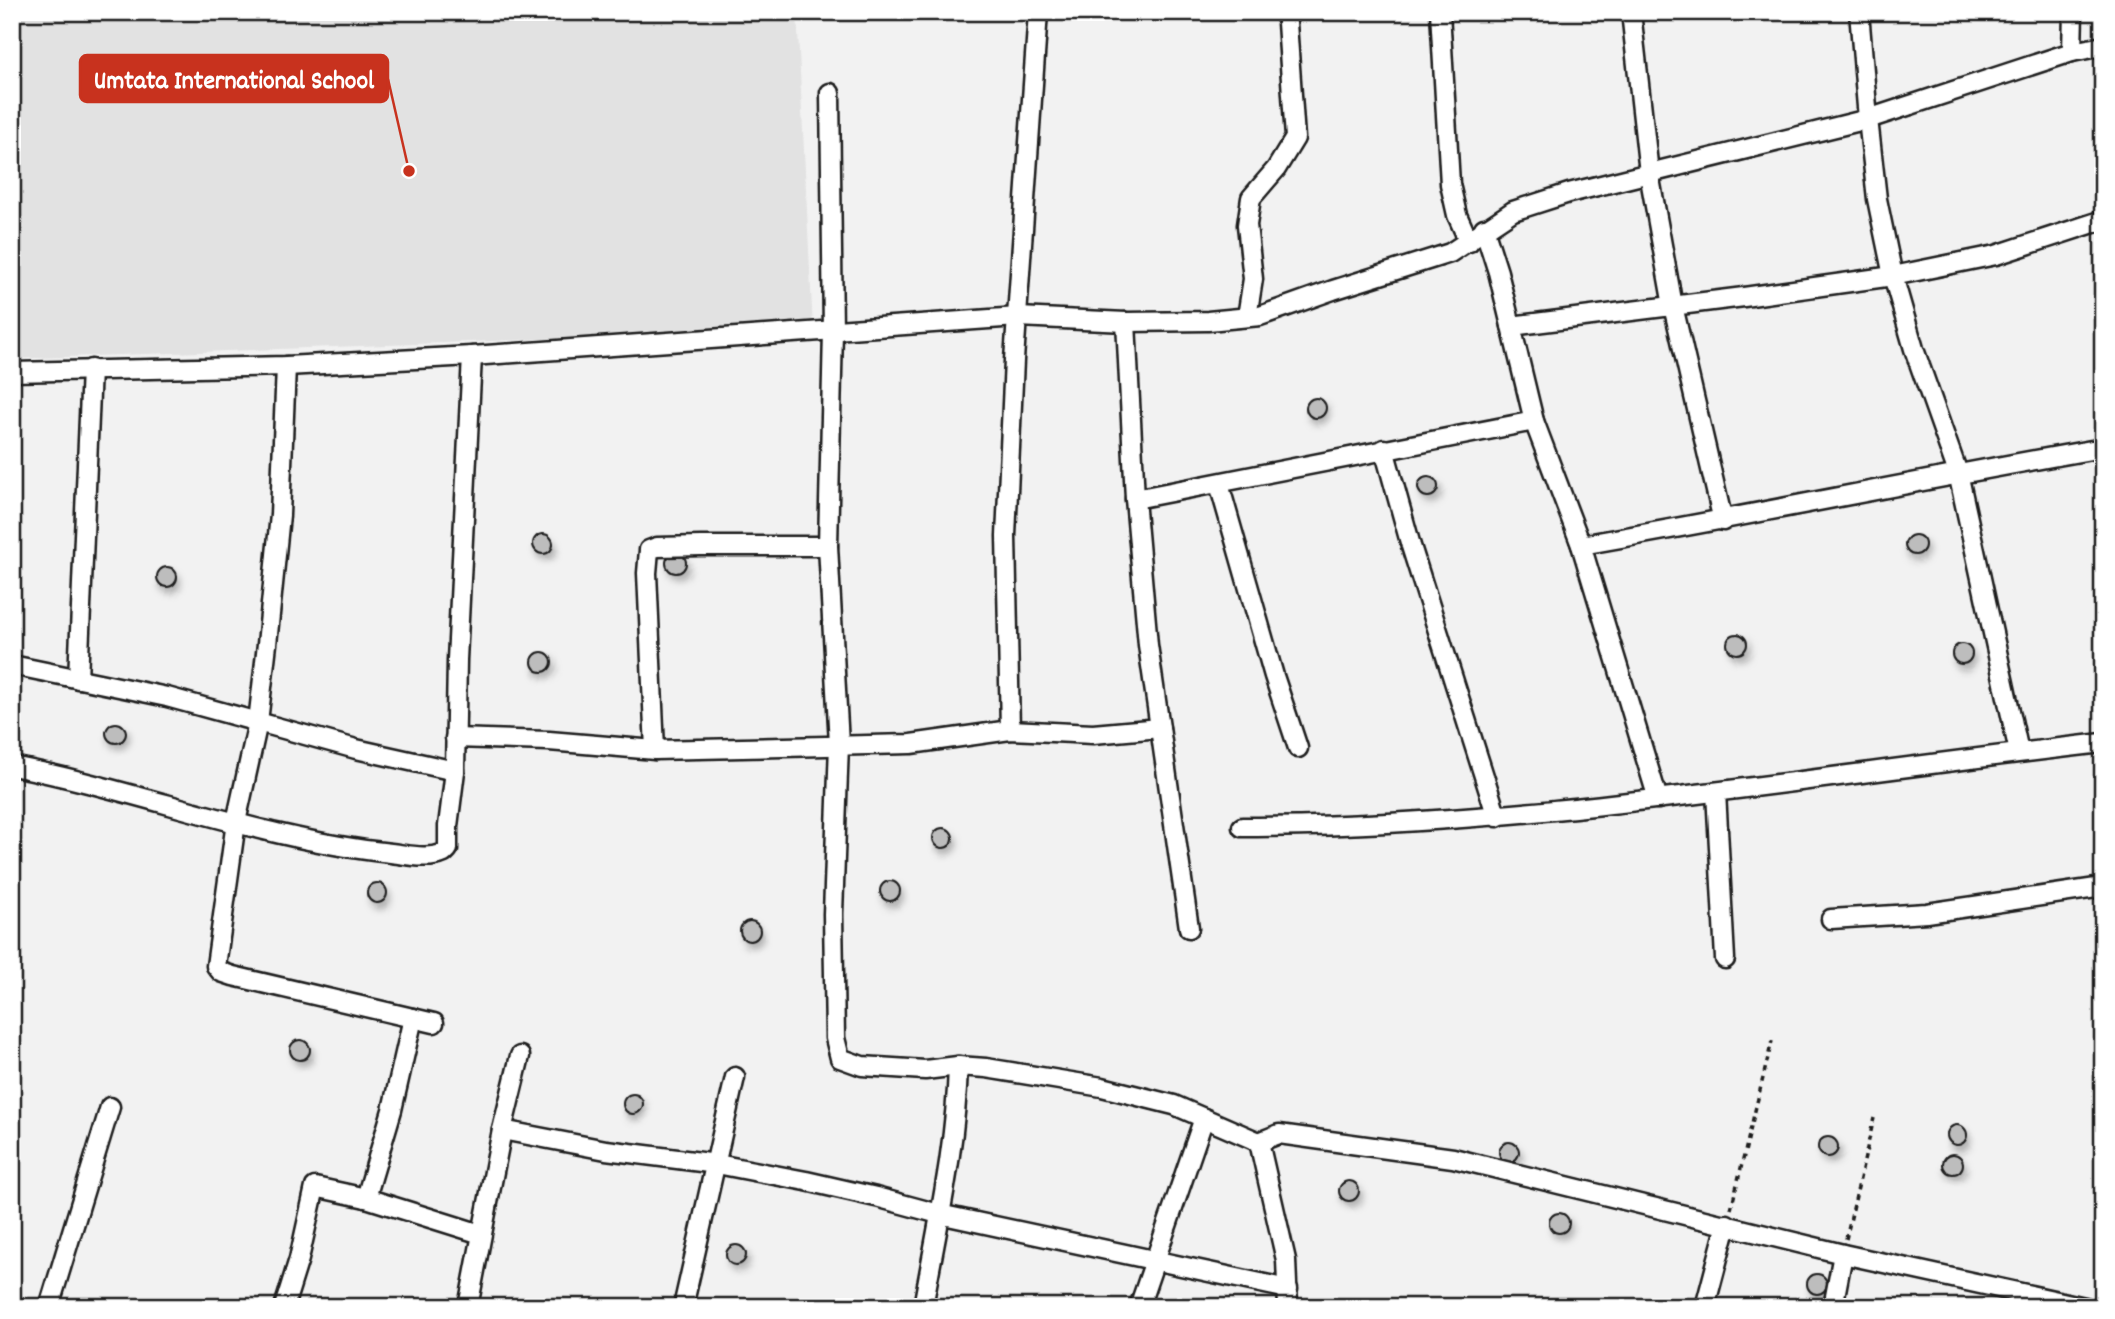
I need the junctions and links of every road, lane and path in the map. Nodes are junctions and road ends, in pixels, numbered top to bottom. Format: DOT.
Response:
graph roads {
  1 [pos="1038,12"];
  2 [pos="1440,12"];
  3 [pos="1631,12"];
  4 [pos="1859,12"];
  5 [pos="2073,12"];
  6 [pos="1287,23"];
  7 [pos="2103,46"];
  8 [pos="2072,52"];
  9 [pos="830,93"];
  10 [pos="1868,119"];
  11 [pos="1649,173"];
  12 [pos="2103,220"];
  13 [pos="1484,229"];
  14 [pos="1469,242"];
  15 [pos="1893,276"];
  16 [pos="1673,306"];
  17 [pos="1018,317"];
  18 [pos="1247,317"];
  19 [pos="1126,322"];
  20 [pos="1511,327"];
  21 [pos="833,331"];
  22 [pos="472,356"];
  23 [pos="286,366"];
  24 [pos="90,369"];
  25 [pos="12,372"];
  26 [pos="1534,421"];
  27 [pos="2103,448"];
  28 [pos="1384,449"];
  29 [pos="1958,473"];
  30 [pos="1219,484"];
  31 [pos="1135,499"];
  32 [pos="1723,521"];
  33 [pos="1581,545"];
  34 [pos="828,546"];
  35 [pos="12,665"];
  36 [pos="78,679"];
  37 [pos="258,722"];
  38 [pos="1160,729"];
  39 [pos="1010,730"];
  40 [pos="455,738"];
  41 [pos="2103,743"];
  42 [pos="839,744"];
  43 [pos="1298,748"];
  44 [pos="655,750"];
  45 [pos="2019,752"];
  46 [pos="12,766"];
  47 [pos="455,771"];
  48 [pos="1716,792"];
  49 [pos="1658,799"];
  50 [pos="1497,817"];
  51 [pos="236,822"];
  52 [pos="1242,827"];
  53 [pos="2103,887"];
  54 [pos="1831,919"];
  55 [pos="1189,928"];
  56 [pos="1725,959"];
  57 [pos="413,1018"];
  58 [pos="433,1023"];
  59 [pos="1772,1041"];
  60 [pos="520,1056"];
  61 [pos="958,1066"];
  62 [pos="735,1077"];
  63 [pos="110,1107"];
  64 [pos="1204,1118"];
  65 [pos="1874,1118"];
  66 [pos="502,1130"];
  67 [pos="1259,1142"];
  68 [pos="716,1164"];
  69 [pos="366,1198"];
  70 [pos="939,1214"];
  71 [pos="1727,1224"];
  72 [pos="481,1234"];
  73 [pos="1843,1254"];
  74 [pos="1156,1262"];
  75 [pos="1288,1298"];
  76 [pos="49,1307"];
  77 [pos="284,1307"];
  78 [pos="468,1307"];
  79 [pos="683,1307"];
  80 [pos="923,1307"];
  81 [pos="1139,1307"];
  82 [pos="1705,1307"];
  83 [pos="1833,1307"];
  84 [pos="2085,1307"];
  1 -- 17 [label="street"];
  2 -- 14 [label="street"];
  3 -- 11 [label="street"];
  4 -- 10 [label="street"];
  5 -- 8 [label="street"];
  6 -- 18 [label="street"];
  7 -- 8 [label="street"];
  8 -- 10 [label="street"];
  9 -- 21 [label="street"];
  10 -- 11 [label="street"];
  10 -- 15 [label="street"];
  11 -- 13 [label="street"];
  11 -- 16 [label="street"];
  12 -- 15 [label="street"];
  13 -- 14 [label="street"];
  13 -- 20 [label="street"];
  14 -- 18 [label="street"];
  15 -- 16 [label="street"];
  15 -- 29 [label="street"];
  16 -- 20 [label="street"];
  16 -- 32 [label="street"];
  17 -- 19 [label="street"];
  17 -- 21 [label="street"];
  17 -- 39 [label="street"];
  18 -- 19 [label="street"];
  19 -- 31 [label="street"];
  20 -- 26 [label="street"];
  21 -- 22 [label="street"];
  21 -- 34 [label="street"];
  22 -- 23 [label="street"];
  22 -- 40 [label="street"];
  23 -- 24 [label="street"];
  23 -- 37 [label="street"];
  24 -- 25 [label="street"];
  24 -- 36 [label="street"];
  26 -- 28 [label="street"];
  26 -- 33 [label="street"];
  27 -- 29 [label="street"];
  28 -- 30 [label="street"];
  28 -- 50 [label="street"];
  29 -- 32 [label="street"];
  29 -- 45 [label="street"];
  30 -- 31 [label="street"];
  30 -- 43 [label="street"];
  31 -- 38 [label="street"];
  32 -- 33 [label="street"];
  33 -- 49 [label="street"];
  34 -- 42 [label="street"];
  34 -- 44 [label="street"];
  35 -- 36 [label="street"];
  36 -- 37 [label="street"];
  37 -- 47 [label="street"];
  37 -- 51 [label="street"];
  38 -- 39 [label="street"];
  38 -- 55 [label="street"];
  39 -- 42 [label="street"];
  40 -- 44 [label="street"];
  40 -- 47 [label="street"];
  41 -- 45 [label="street"];
  42 -- 44 [label="street"];
  42 -- 61 [label="street"];
  45 -- 48 [label="street"];
  46 -- 51 [label="street"];
  47 -- 51 [label="street"];
  48 -- 49 [label="street"];
  48 -- 56 [label="street"];
  49 -- 50 [label="street"];
  50 -- 52 [label="street"];
  51 -- 57 [label="street"];
  53 -- 54 [label="street"];
  57 -- 58 [label="street"];
  57 -- 69 [label="street"];
  59 -- 71 [label="path"];
  60 -- 66 [label="street"];
  61 -- 64 [label="street"];
  61 -- 70 [label="street"];
  62 -- 68 [label="street"];
  63 -- 76 [label="street"];
  64 -- 67 [label="street"];
  64 -- 74 [label="street"];
  65 -- 73 [label="path"];
  66 -- 68 [label="street"];
  66 -- 72 [label="street"];
  67 -- 71 [label="street"];
  67 -- 75 [label="street"];
  68 -- 70 [label="street"];
  68 -- 79 [label="street"];
  69 -- 72 [label="street"];
  69 -- 77 [label="street"];
  70 -- 74 [label="street"];
  70 -- 80 [label="street"];
  71 -- 73 [label="street"];
  71 -- 82 [label="street"];
  72 -- 78 [label="street"];
  73 -- 83 [label="street"];
  73 -- 84 [label="street"];
  74 -- 75 [label="street"];
  74 -- 81 [label="street"];
}
